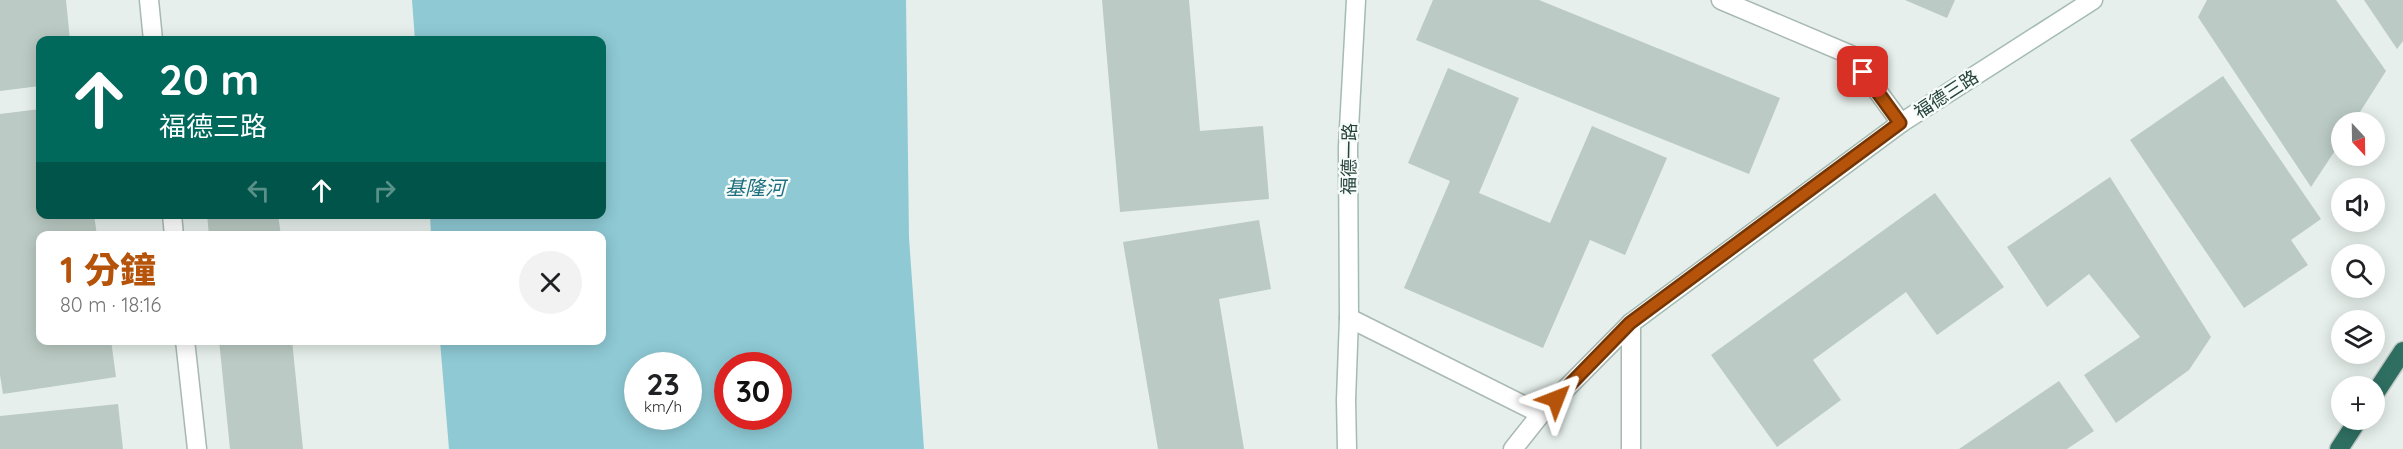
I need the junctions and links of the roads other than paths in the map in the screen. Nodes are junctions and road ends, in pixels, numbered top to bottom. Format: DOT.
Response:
graph roads {
  1 [pos="149,0"];
  2 [pos="1356,0"];
  3 [pos="1721,0"];
  4 [pos="2093,0"];
  5 [pos="153,36"];
  6 [pos="1900,123"];
  7 [pos="1349,318"];
  8 [pos="1630,323"];
  9 [pos="186,345"];
  10 [pos="2403,351"];
  11 [pos="2385,378"];
  12 [pos="1540,414"];
  13 [pos="2351,430"];
  14 [pos="197,449"];
  15 [pos="1347,449"];
  16 [pos="1513,449"];
  17 [pos="1631,449"];
  18 [pos="2339,449"];
  1 -- 5 [label="street"];
  2 -- 7 [label="street, 福德一路"];
  3 -- 6 [label="street"];
  4 -- 6 [label="street, 福德三路"];
  6 -- 8 [label="street, 福德三路"];
  7 -- 12 [label="street"];
  7 -- 15 [label="street, 福德一路"];
  8 -- 12 [label="street, 福德三路"];
  8 -- 17 [label="street"];
  9 -- 14 [label="street"];
  10 -- 11 [label="highway"];
  12 -- 16 [label="street, 福德三路"];
  13 -- 18 [label="highway"];
}
